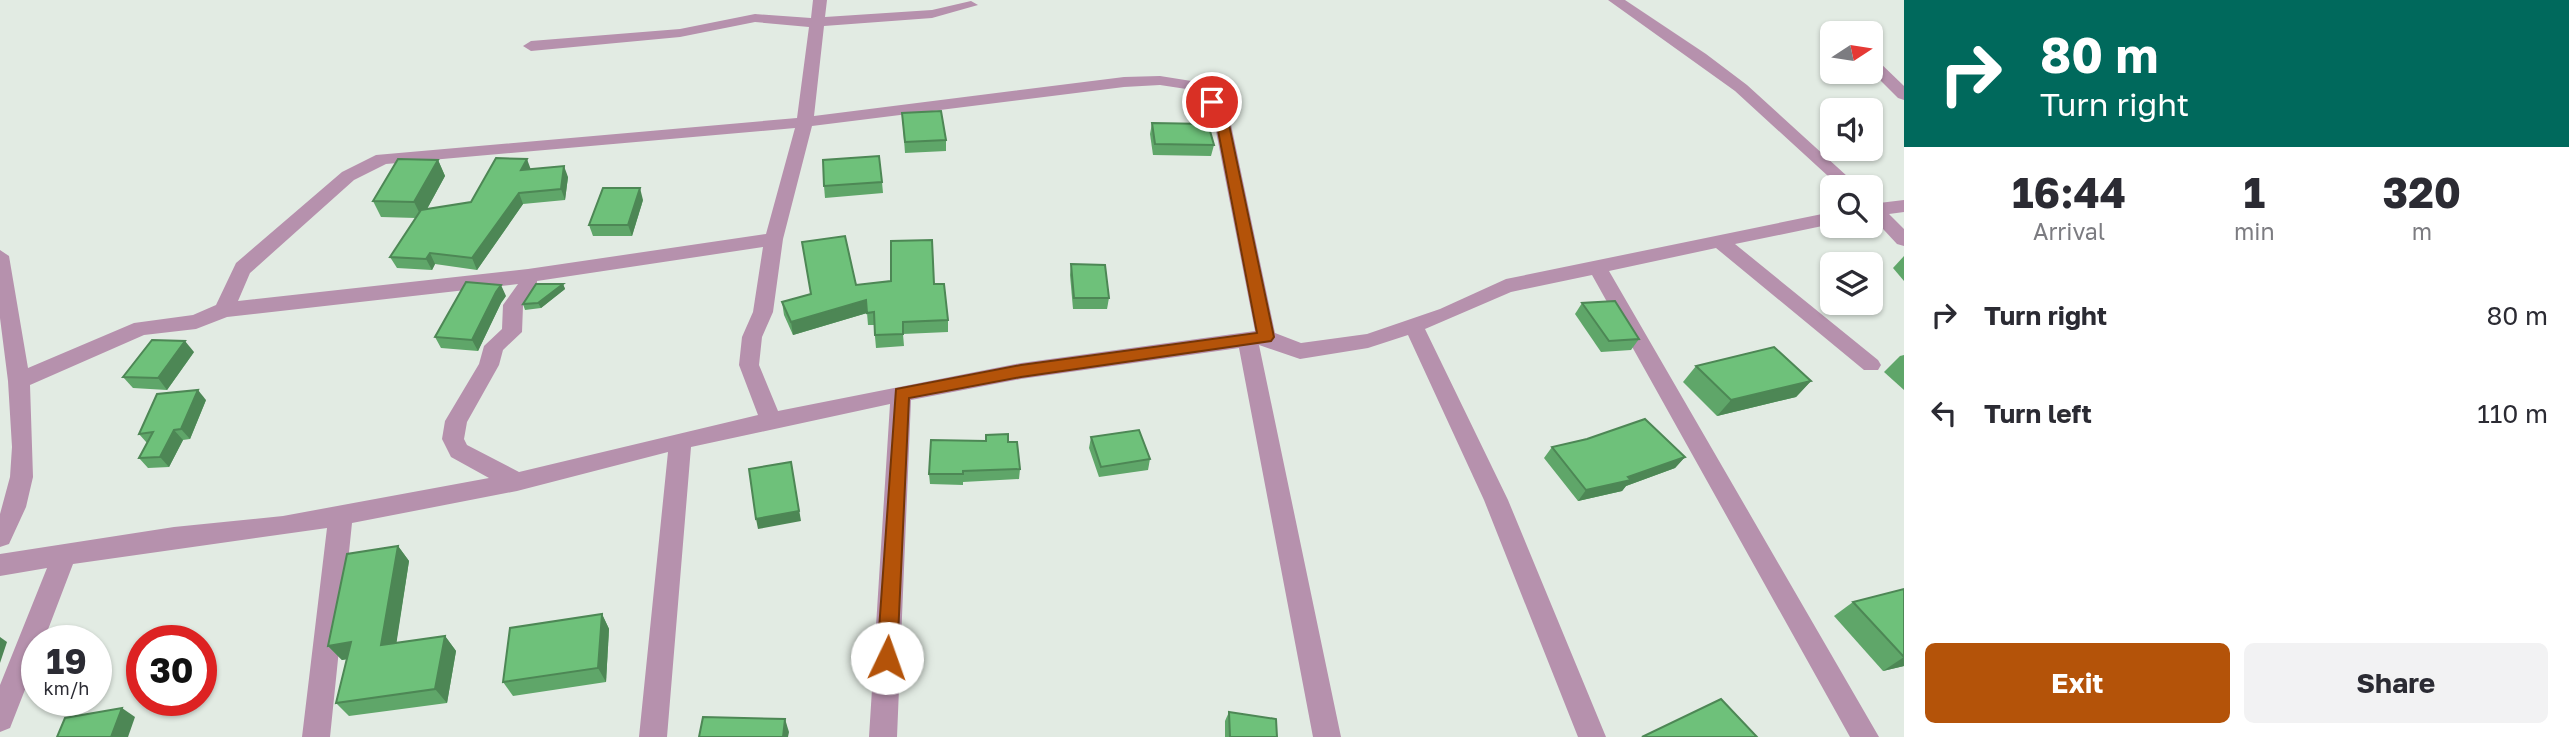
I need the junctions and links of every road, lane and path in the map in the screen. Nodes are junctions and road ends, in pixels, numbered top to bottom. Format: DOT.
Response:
graph roads {
  1 [pos="820,0"];
  2 [pos="1615,0"];
  3 [pos="971,5"];
  4 [pos="816,23"];
  5 [pos="531,46"];
  6 [pos="1883,74"];
  7 [pos="1904,95"];
  8 [pos="805,122"];
  9 [pos="1837,175"];
  10 [pos="1904,206"];
  11 [pos="1883,208"];
  12 [pos="1820,220"];
  13 [pos="1883,220"];
  14 [pos="774,239"];
  15 [pos="1718,240"];
  16 [pos="1904,240"];
  17 [pos="0,256"];
  18 [pos="1597,267"];
  19 [pos="528,275"];
  20 [pos="224,310"];
  21 [pos="1413,325"];
  22 [pos="1257,339"];
  23 [pos="1871,365"];
  24 [pos="19,381"];
  25 [pos="901,394"];
  26 [pos="771,421"];
  27 [pos="680,440"];
  28 [pos="517,482"];
  29 [pos="341,513"];
  30 [pos="0,537"];
  31 [pos="65,554"];
  32 [pos="0,565"];
  33 [pos="0,719"];
  34 [pos="316,737"];
  35 [pos="653,737"];
  36 [pos="883,737"];
  37 [pos="1327,737"];
  38 [pos="1592,737"];
  39 [pos="1865,737"];
  1 -- 4 [label="street"];
  2 -- 9 [label="street"];
  3 -- 4 [label="street"];
  4 -- 5 [label="street"];
  4 -- 8 [label="street"];
  6 -- 7 [label="street"];
  8 -- 14 [label="street"];
  8 -- 20 [label="street"];
  8 -- 22 [label="street"];
  10 -- 11 [label="street"];
  12 -- 15 [label="street"];
  13 -- 16 [label="street"];
  14 -- 19 [label="street"];
  14 -- 26 [label="street"];
  15 -- 18 [label="street"];
  15 -- 23 [label="street"];
  17 -- 24 [label="street"];
  18 -- 21 [label="street"];
  18 -- 39 [label="street"];
  19 -- 20 [label="street"];
  19 -- 28 [label="street"];
  20 -- 24 [label="street"];
  21 -- 22 [label="street"];
  21 -- 38 [label="street"];
  22 -- 25 [label="street"];
  22 -- 37 [label="street"];
  24 -- 30 [label="street"];
  25 -- 26 [label="street"];
  25 -- 36 [label="street"];
  26 -- 27 [label="street"];
  27 -- 28 [label="street"];
  27 -- 35 [label="street"];
  28 -- 29 [label="street"];
  29 -- 31 [label="street"];
  29 -- 34 [label="street"];
  31 -- 32 [label="street"];
  31 -- 33 [label="street"];
}
